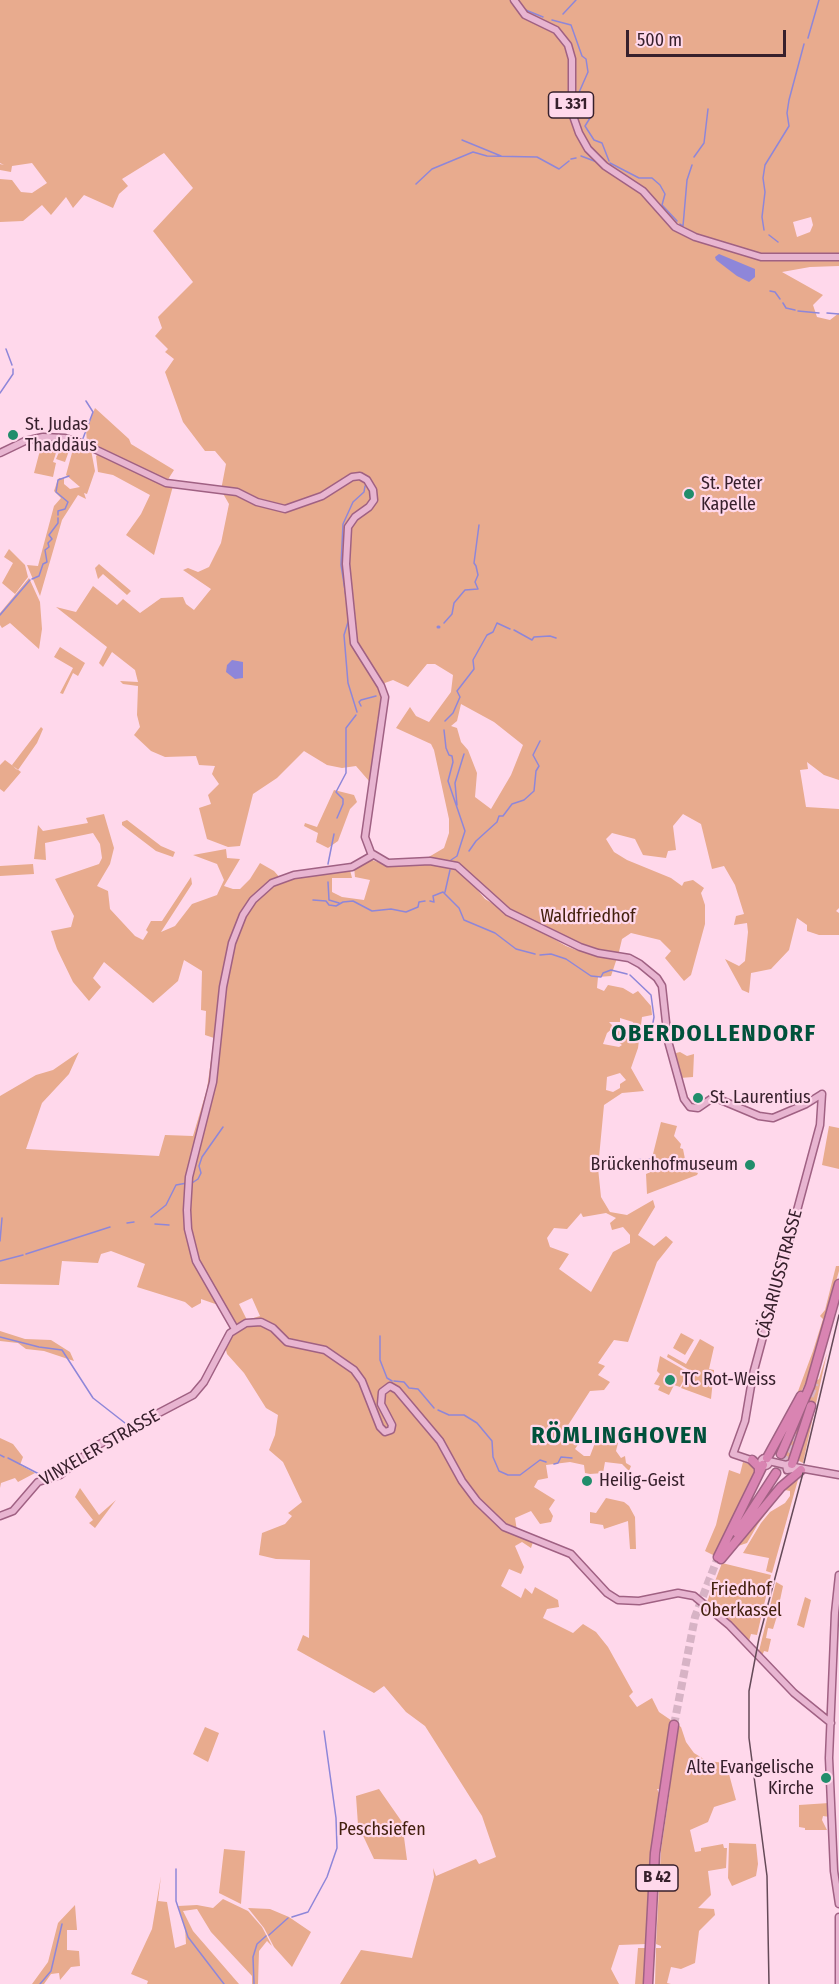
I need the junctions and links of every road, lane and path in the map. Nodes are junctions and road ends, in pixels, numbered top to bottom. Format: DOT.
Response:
graph roads {
  1 [pos="514,0"];
  2 [pos="839,257"];
  3 [pos="0,453"];
  4 [pos="373,855"];
  5 [pos="815,1098"];
  6 [pos="822,1101"];
  7 [pos="839,1284"];
  8 [pos="838,1304"];
  9 [pos="235,1329"];
  10 [pos="817,1375"];
  11 [pos="811,1406"];
  12 [pos="781,1454"];
  13 [pos="766,1464"];
  14 [pos="793,1468"];
  15 [pos="837,1475"];
  16 [pos="0,1516"];
  17 [pos="719,1558"];
  18 [pos="839,1575"];
  19 [pos="831,1723"];
  20 [pos="676,1726"];
  21 [pos="839,1904"];
  22 [pos="839,1917"];
  23 [pos="650,1984"];
  24 [pos="839,1984"];
  1 -- 2 [label="main road, L 331"];
  3 -- 4 [label="main road"];
  4 -- 5 [label="main road"];
  4 -- 9 [label="main road"];
  5 -- 6 [label="main road"];
  5 -- 6 [label="main road, CÄSARIUSSTRASSE"];
  6 -- 13 [label="main road, CÄSARIUSSTRASSE"];
  7 -- 10 [label="highway"];
  8 -- 10 [label="highway"];
  9 -- 16 [label="main road, VINXELER STRASSE"];
  9 -- 19 [label="main road"];
  10 -- 12 [label="highway"];
  10 -- 13 [label="highway"];
  11 -- 14 [label="highway"];
  13 -- 14 [label="main road"];
  13 -- 17 [label="highway"];
  13 -- 17 [label="highway"];
  14 -- 15 [label="main road"];
  14 -- 17 [label="highway"];
  18 -- 19 [label="main road"];
  19 -- 21 [label="main road"];
  20 -- 23 [label="highway, B 42"];
  22 -- 24 [label="main road"];
}
